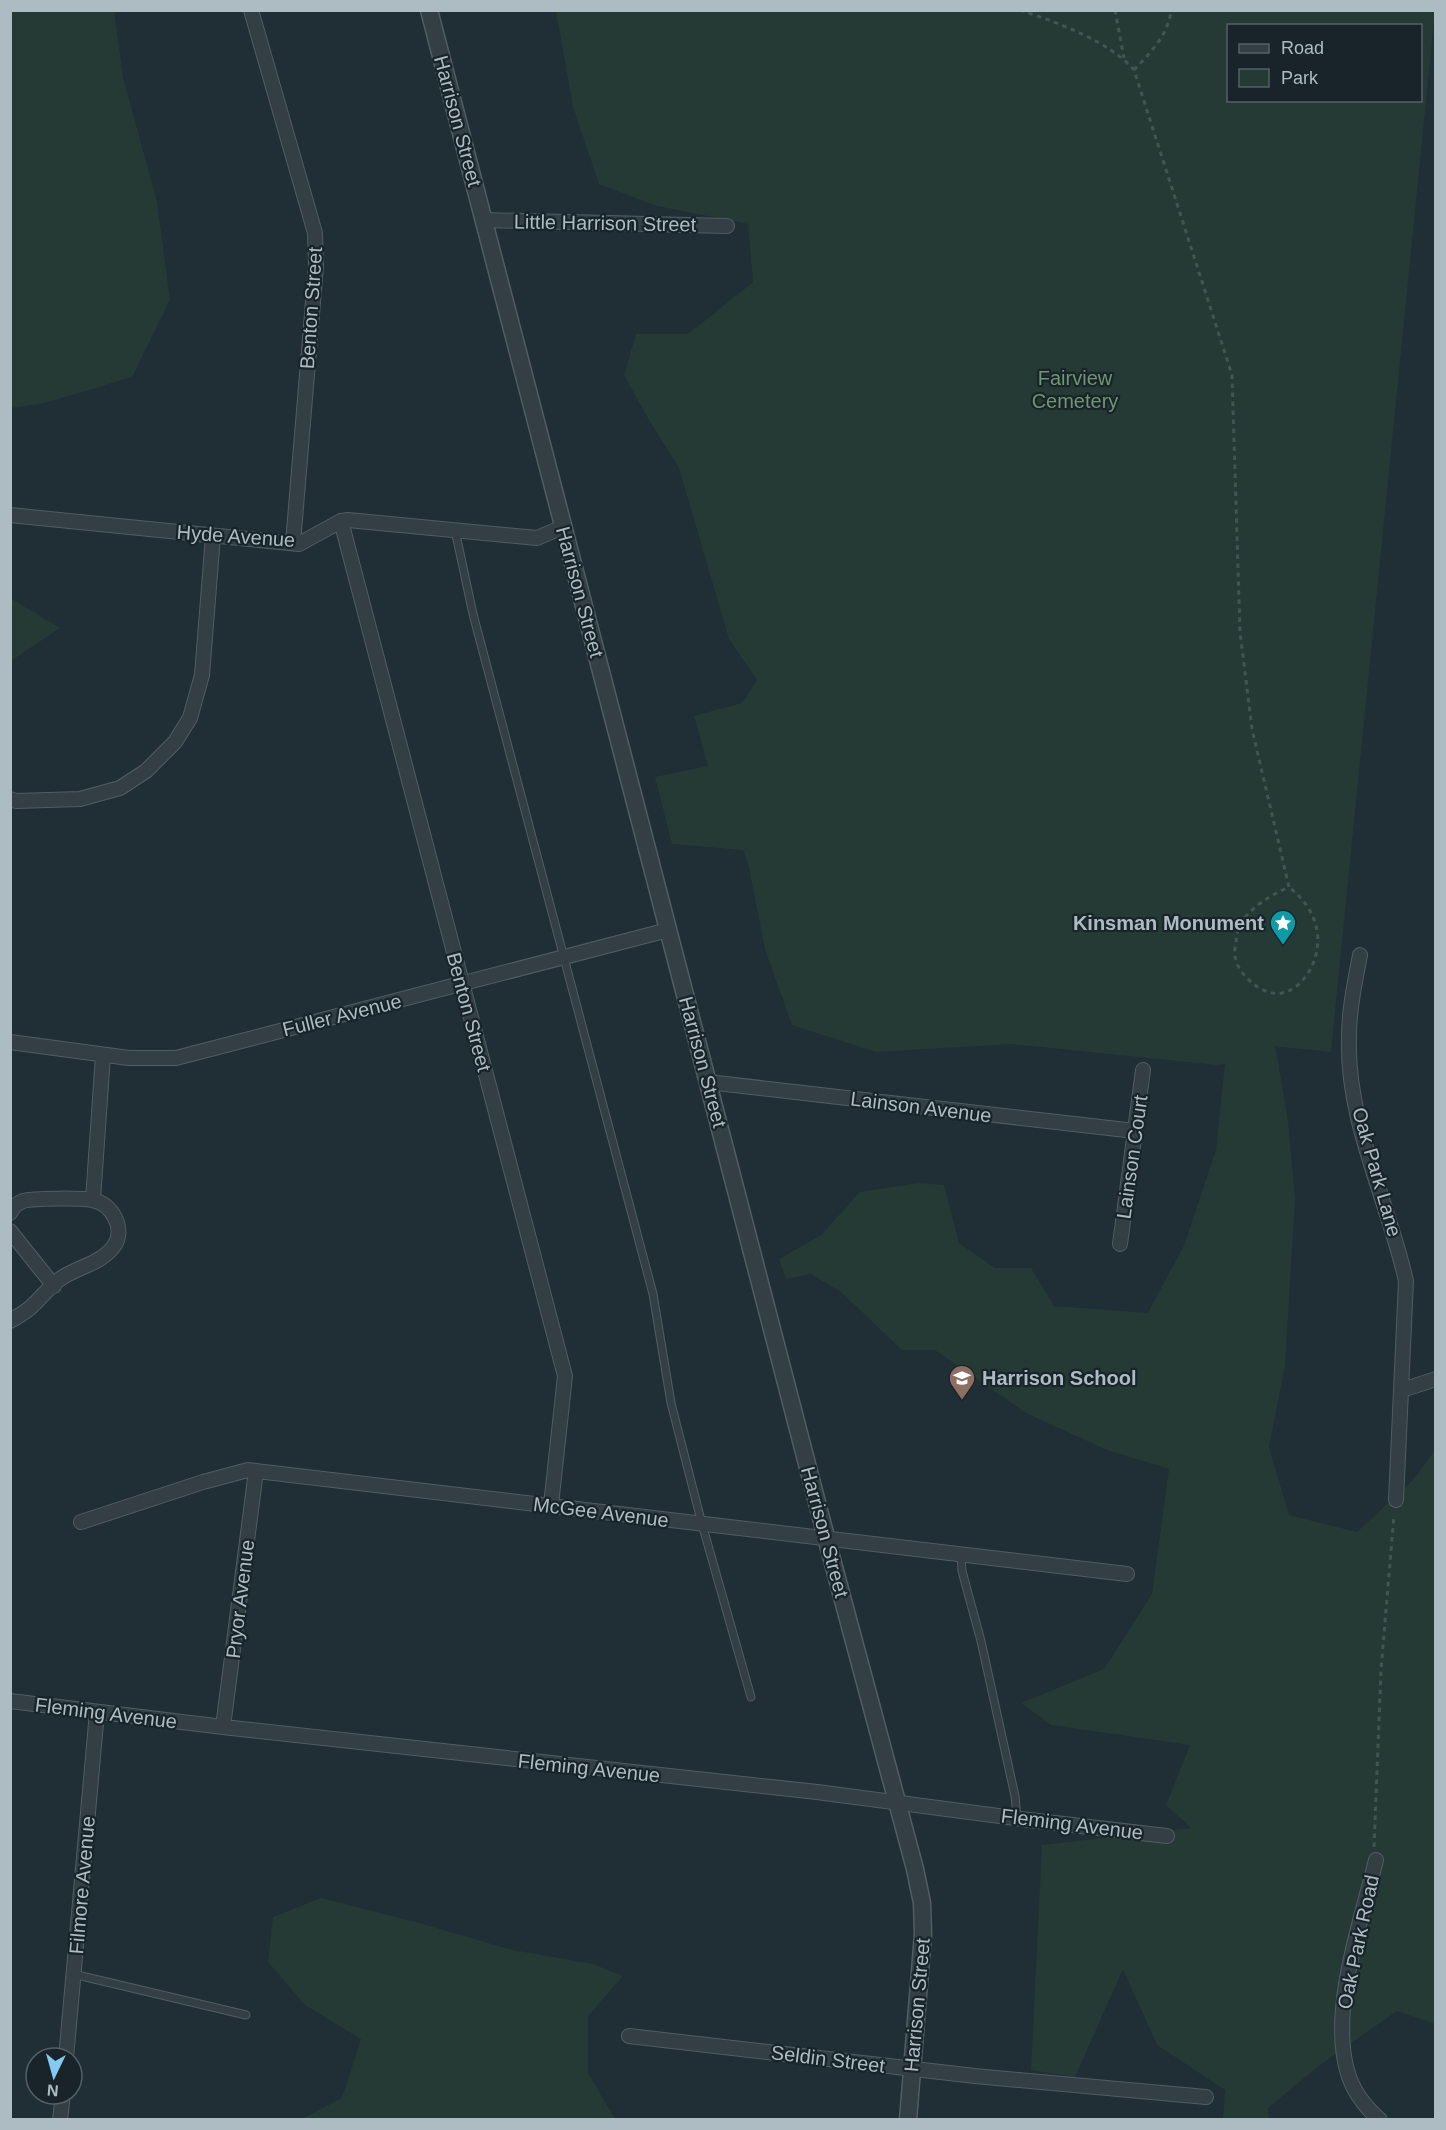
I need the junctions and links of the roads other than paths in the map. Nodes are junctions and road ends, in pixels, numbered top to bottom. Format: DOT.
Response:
graph roads {
  1 [pos="251,10"];
  2 [pos="429,10"];
  3 [pos="484,220"];
  4 [pos="727,226"];
  5 [pos="10,515"];
  6 [pos="341,521"];
  7 [pos="563,526"];
  8 [pos="455,530"];
  9 [pos="213,536"];
  10 [pos="293,543"];
  11 [pos="11,799"];
  12 [pos="668,930"];
  13 [pos="1360,955"];
  14 [pos="564,958"];
  15 [pos="462,984"];
  16 [pos="10,1042"];
  17 [pos="103,1055"];
  18 [pos="1143,1070"];
  19 [pos="708,1082"];
  20 [pos="1135,1131"];
  21 [pos="93,1200"];
  22 [pos="10,1213"];
  23 [pos="10,1231"];
  24 [pos="1120,1244"];
  25 [pos="54,1286"];
  26 [pos="10,1321"];
  27 [pos="1436,1379"];
  28 [pos="1402,1390"];
  29 [pos="256,1471"];
  30 [pos="1396,1500"];
  31 [pos="551,1505"];
  32 [pos="81,1522"];
  33 [pos="702,1524"];
  34 [pos="826,1537"];
  35 [pos="961,1554"];
  36 [pos="1127,1574"];
  37 [pos="751,1696"];
  38 [pos="10,1701"];
  39 [pos="98,1712"];
  40 [pos="224,1727"];
  41 [pos="897,1802"];
  42 [pos="1017,1818"];
  43 [pos="1167,1836"];
  44 [pos="1376,1860"];
  45 [pos="74,1974"];
  46 [pos="246,2016"];
  47 [pos="629,2036"];
  48 [pos="67,2046"];
  49 [pos="912,2069"];
  50 [pos="1206,2097"];
  51 [pos="908,2120"];
  52 [pos="1380,2120"];
  1 -- 10 [label="street, Benton Street"];
  2 -- 3 [label="street, Harrison Street"];
  3 -- 4 [label="street, Little Harrison Street"];
  3 -- 7 [label="street, Harrison Street"];
  5 -- 9 [label="street, Hyde Avenue"];
  6 -- 8 [label="street"];
  6 -- 10 [label="street, Hyde Avenue"];
  6 -- 15 [label="street, Benton Street"];
  7 -- 8 [label="street"];
  7 -- 12 [label="street, Harrison Street"];
  8 -- 14 [label="lane"];
  9 -- 10 [label="street, Hyde Avenue"];
  9 -- 11 [label="street"];
  12 -- 14 [label="street, Fuller Avenue"];
  12 -- 19 [label="street, Harrison Street"];
  13 -- 28 [label="street, Oak Park Lane"];
  14 -- 15 [label="street, Fuller Avenue"];
  14 -- 33 [label="lane"];
  15 -- 17 [label="street, Fuller Avenue"];
  15 -- 31 [label="street, Benton Street"];
  16 -- 17 [label="street, Fuller Avenue"];
  17 -- 21 [label="street"];
  18 -- 20 [label="street, Lainson Court"];
  19 -- 20 [label="street, Lainson Avenue"];
  19 -- 34 [label="street, Harrison Street"];
  20 -- 24 [label="street, Lainson Court"];
  21 -- 22 [label="street"];
  21 -- 25 [label="street"];
  23 -- 25 [label="street"];
  25 -- 26 [label="street"];
  27 -- 28 [label="street"];
  28 -- 30 [label="street"];
  29 -- 31 [label="street, McGee Avenue"];
  29 -- 32 [label="street, McGee Avenue"];
  29 -- 40 [label="street, Pryor Avenue"];
  31 -- 33 [label="street, McGee Avenue"];
  33 -- 34 [label="street, McGee Avenue"];
  33 -- 37 [label="lane"];
  34 -- 35 [label="street, McGee Avenue"];
  34 -- 41 [label="street, Harrison Street"];
  35 -- 36 [label="street, McGee Avenue"];
  35 -- 42 [label="lane"];
  38 -- 39 [label="street, Fleming Avenue"];
  39 -- 40 [label="street, Fleming Avenue"];
  39 -- 45 [label="street, Filmore Avenue"];
  40 -- 41 [label="street, Fleming Avenue"];
  41 -- 42 [label="street, Fleming Avenue"];
  41 -- 49 [label="street, Harrison Street"];
  42 -- 43 [label="street, Fleming Avenue"];
  44 -- 52 [label="street, Oak Park Road"];
  45 -- 46 [label="lane"];
  45 -- 48 [label="street, Filmore Avenue"];
  47 -- 49 [label="street, Seldin Street"];
  49 -- 50 [label="street, Seldin Street"];
  49 -- 51 [label="street, Harrison Street"];
}
